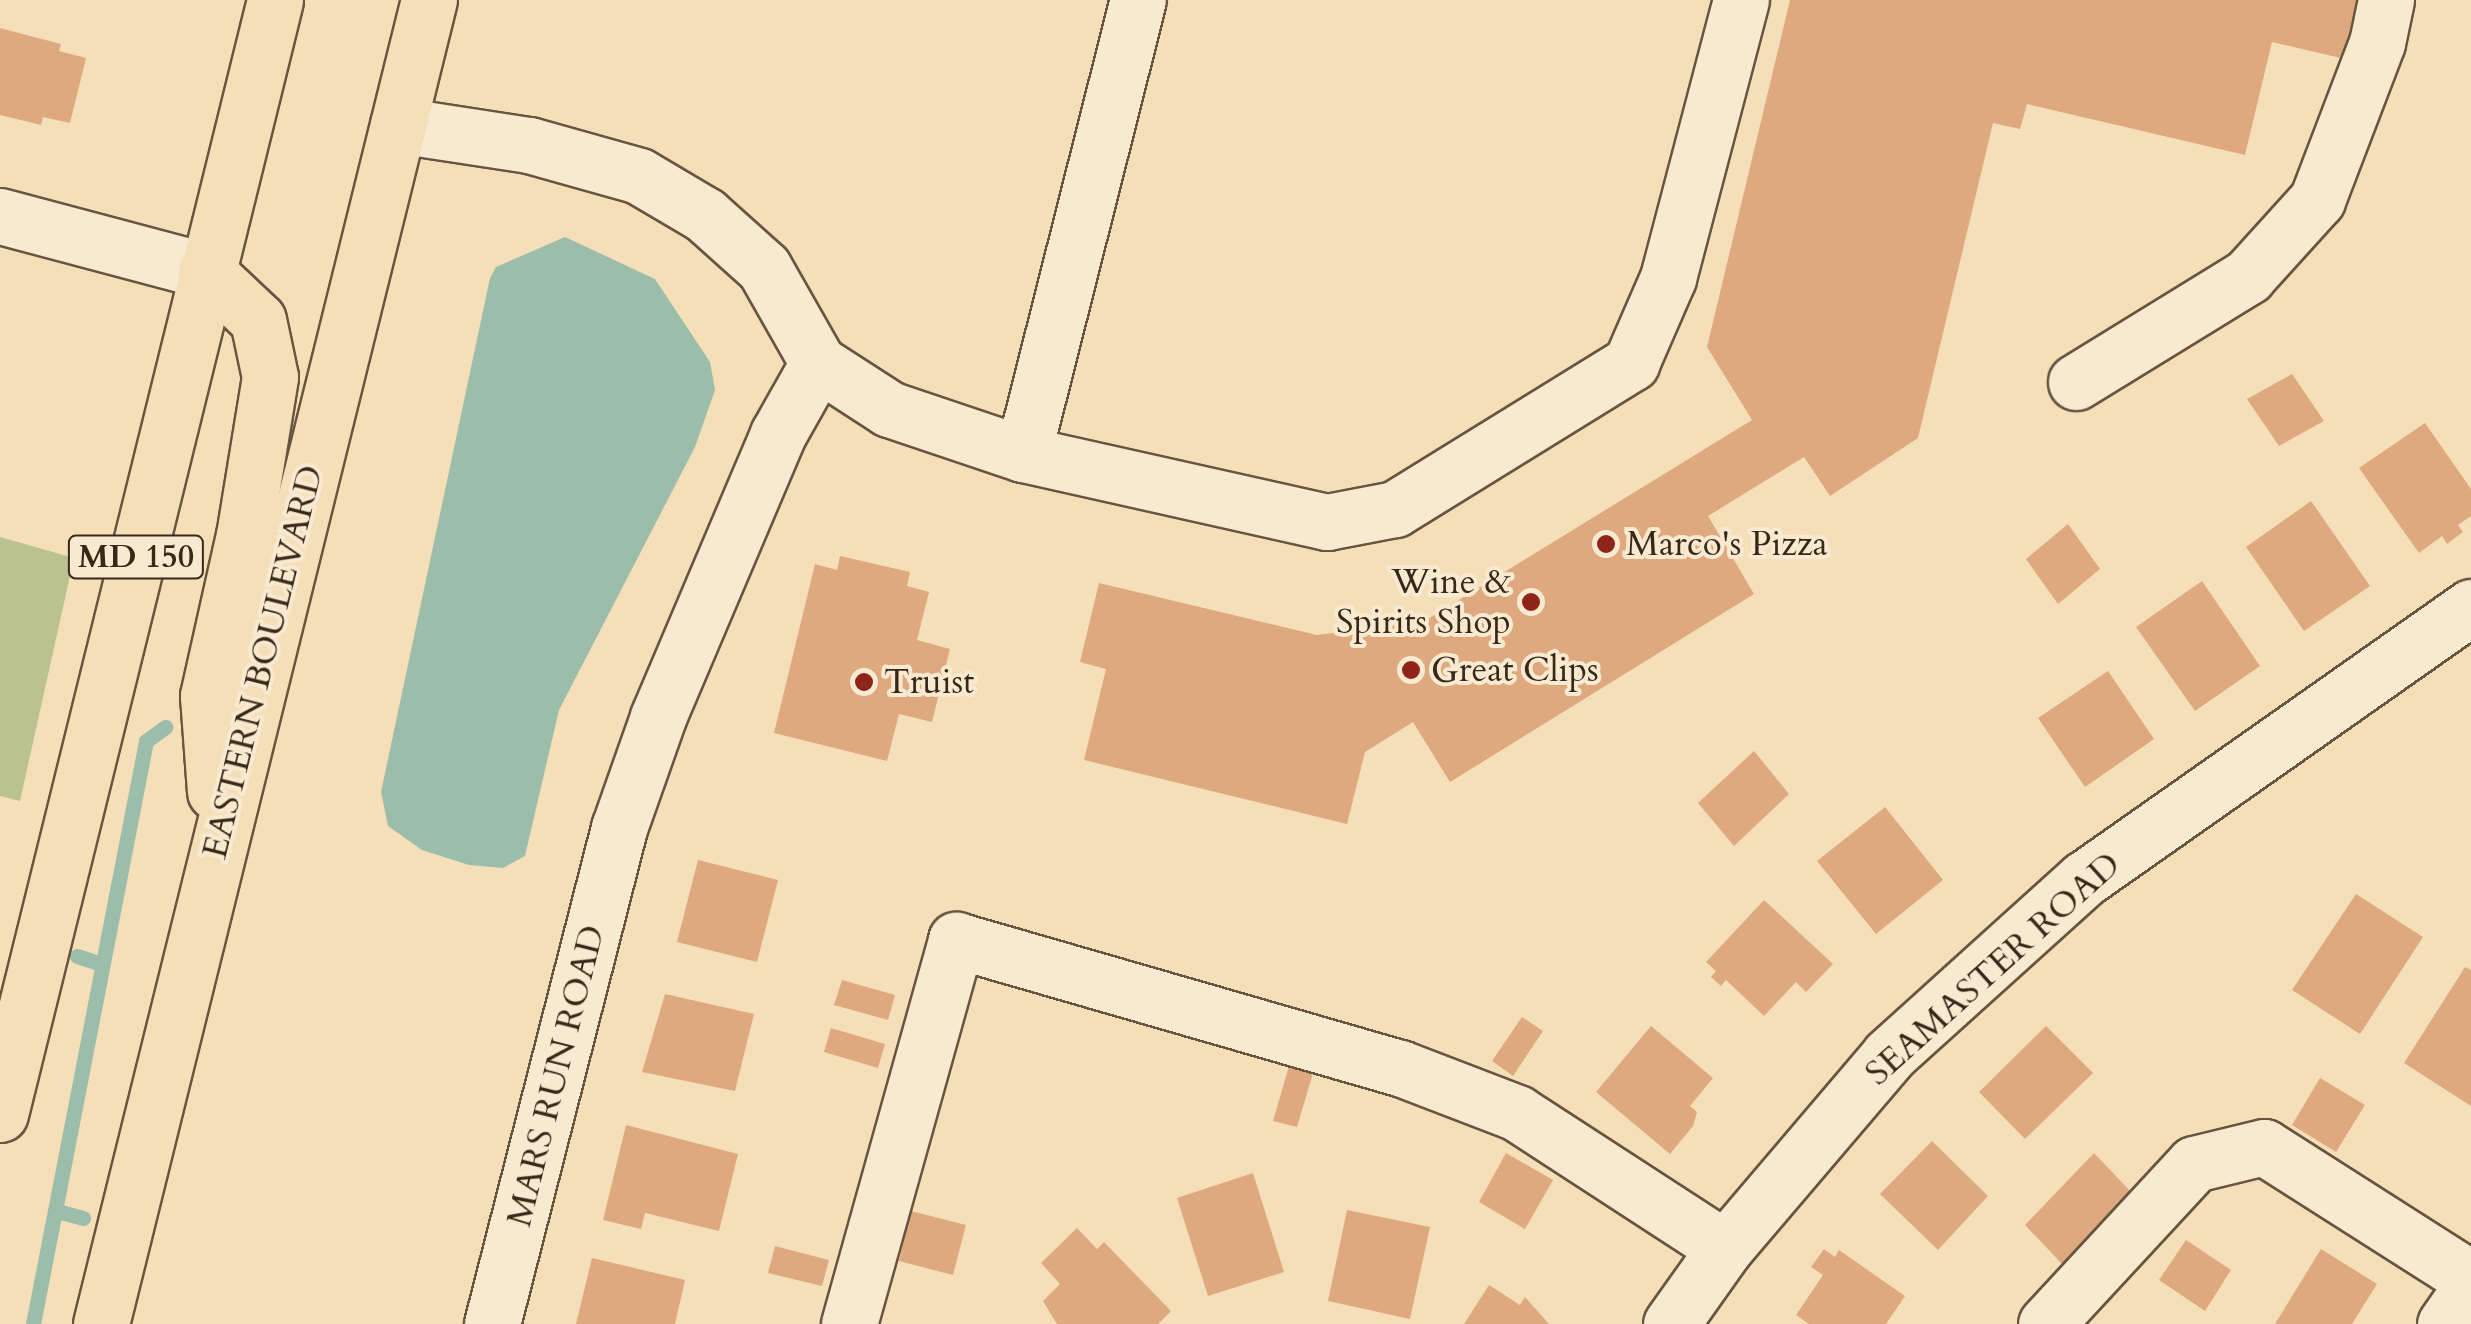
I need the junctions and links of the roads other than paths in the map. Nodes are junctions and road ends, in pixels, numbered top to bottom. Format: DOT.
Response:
graph roads {
  1 [pos="275,0"];
  2 [pos="429,0"];
  3 [pos="1138,0"];
  4 [pos="1741,0"];
  5 [pos="2386,0"];
  6 [pos="398,125"];
  7 [pos="0,216"];
  8 [pos="206,272"];
  9 [pos="818,363"];
  10 [pos="2076,382"];
  11 [pos="1023,454"];
  12 [pos="2471,606"];
  13 [pos="218,840"];
  14 [pos="0,1114"];
  15 [pos="1725,1248"];
  16 [pos="2471,1279"];
  17 [pos="2471,1287"];
  18 [pos="101,1324"];
  19 [pos="492,1324"];
  20 [pos="849,1324"];
  21 [pos="1671,1324"];
  22 [pos="2046,1324"];
  23 [pos="2445,1324"];
  1 -- 8 [label="main road, MD 150"];
  2 -- 6 [label="main road, EASTERN BOULEVARD"];
  3 -- 11 [label="street"];
  4 -- 11 [label="street"];
  5 -- 10 [label="street"];
  6 -- 9 [label="street"];
  6 -- 13 [label="main road, EASTERN BOULEVARD"];
  7 -- 8 [label="street"];
  8 -- 13 [label="main road"];
  8 -- 14 [label="main road, MD 150"];
  9 -- 11 [label="street"];
  9 -- 19 [label="street, MARS RUN ROAD"];
  12 -- 15 [label="street, SEAMASTER ROAD"];
  13 -- 18 [label="main road, EASTERN BOULEVARD"];
  15 -- 20 [label="street"];
  15 -- 21 [label="street, SEAMASTER ROAD"];
  16 -- 22 [label="street"];
  17 -- 23 [label="street"];
}
